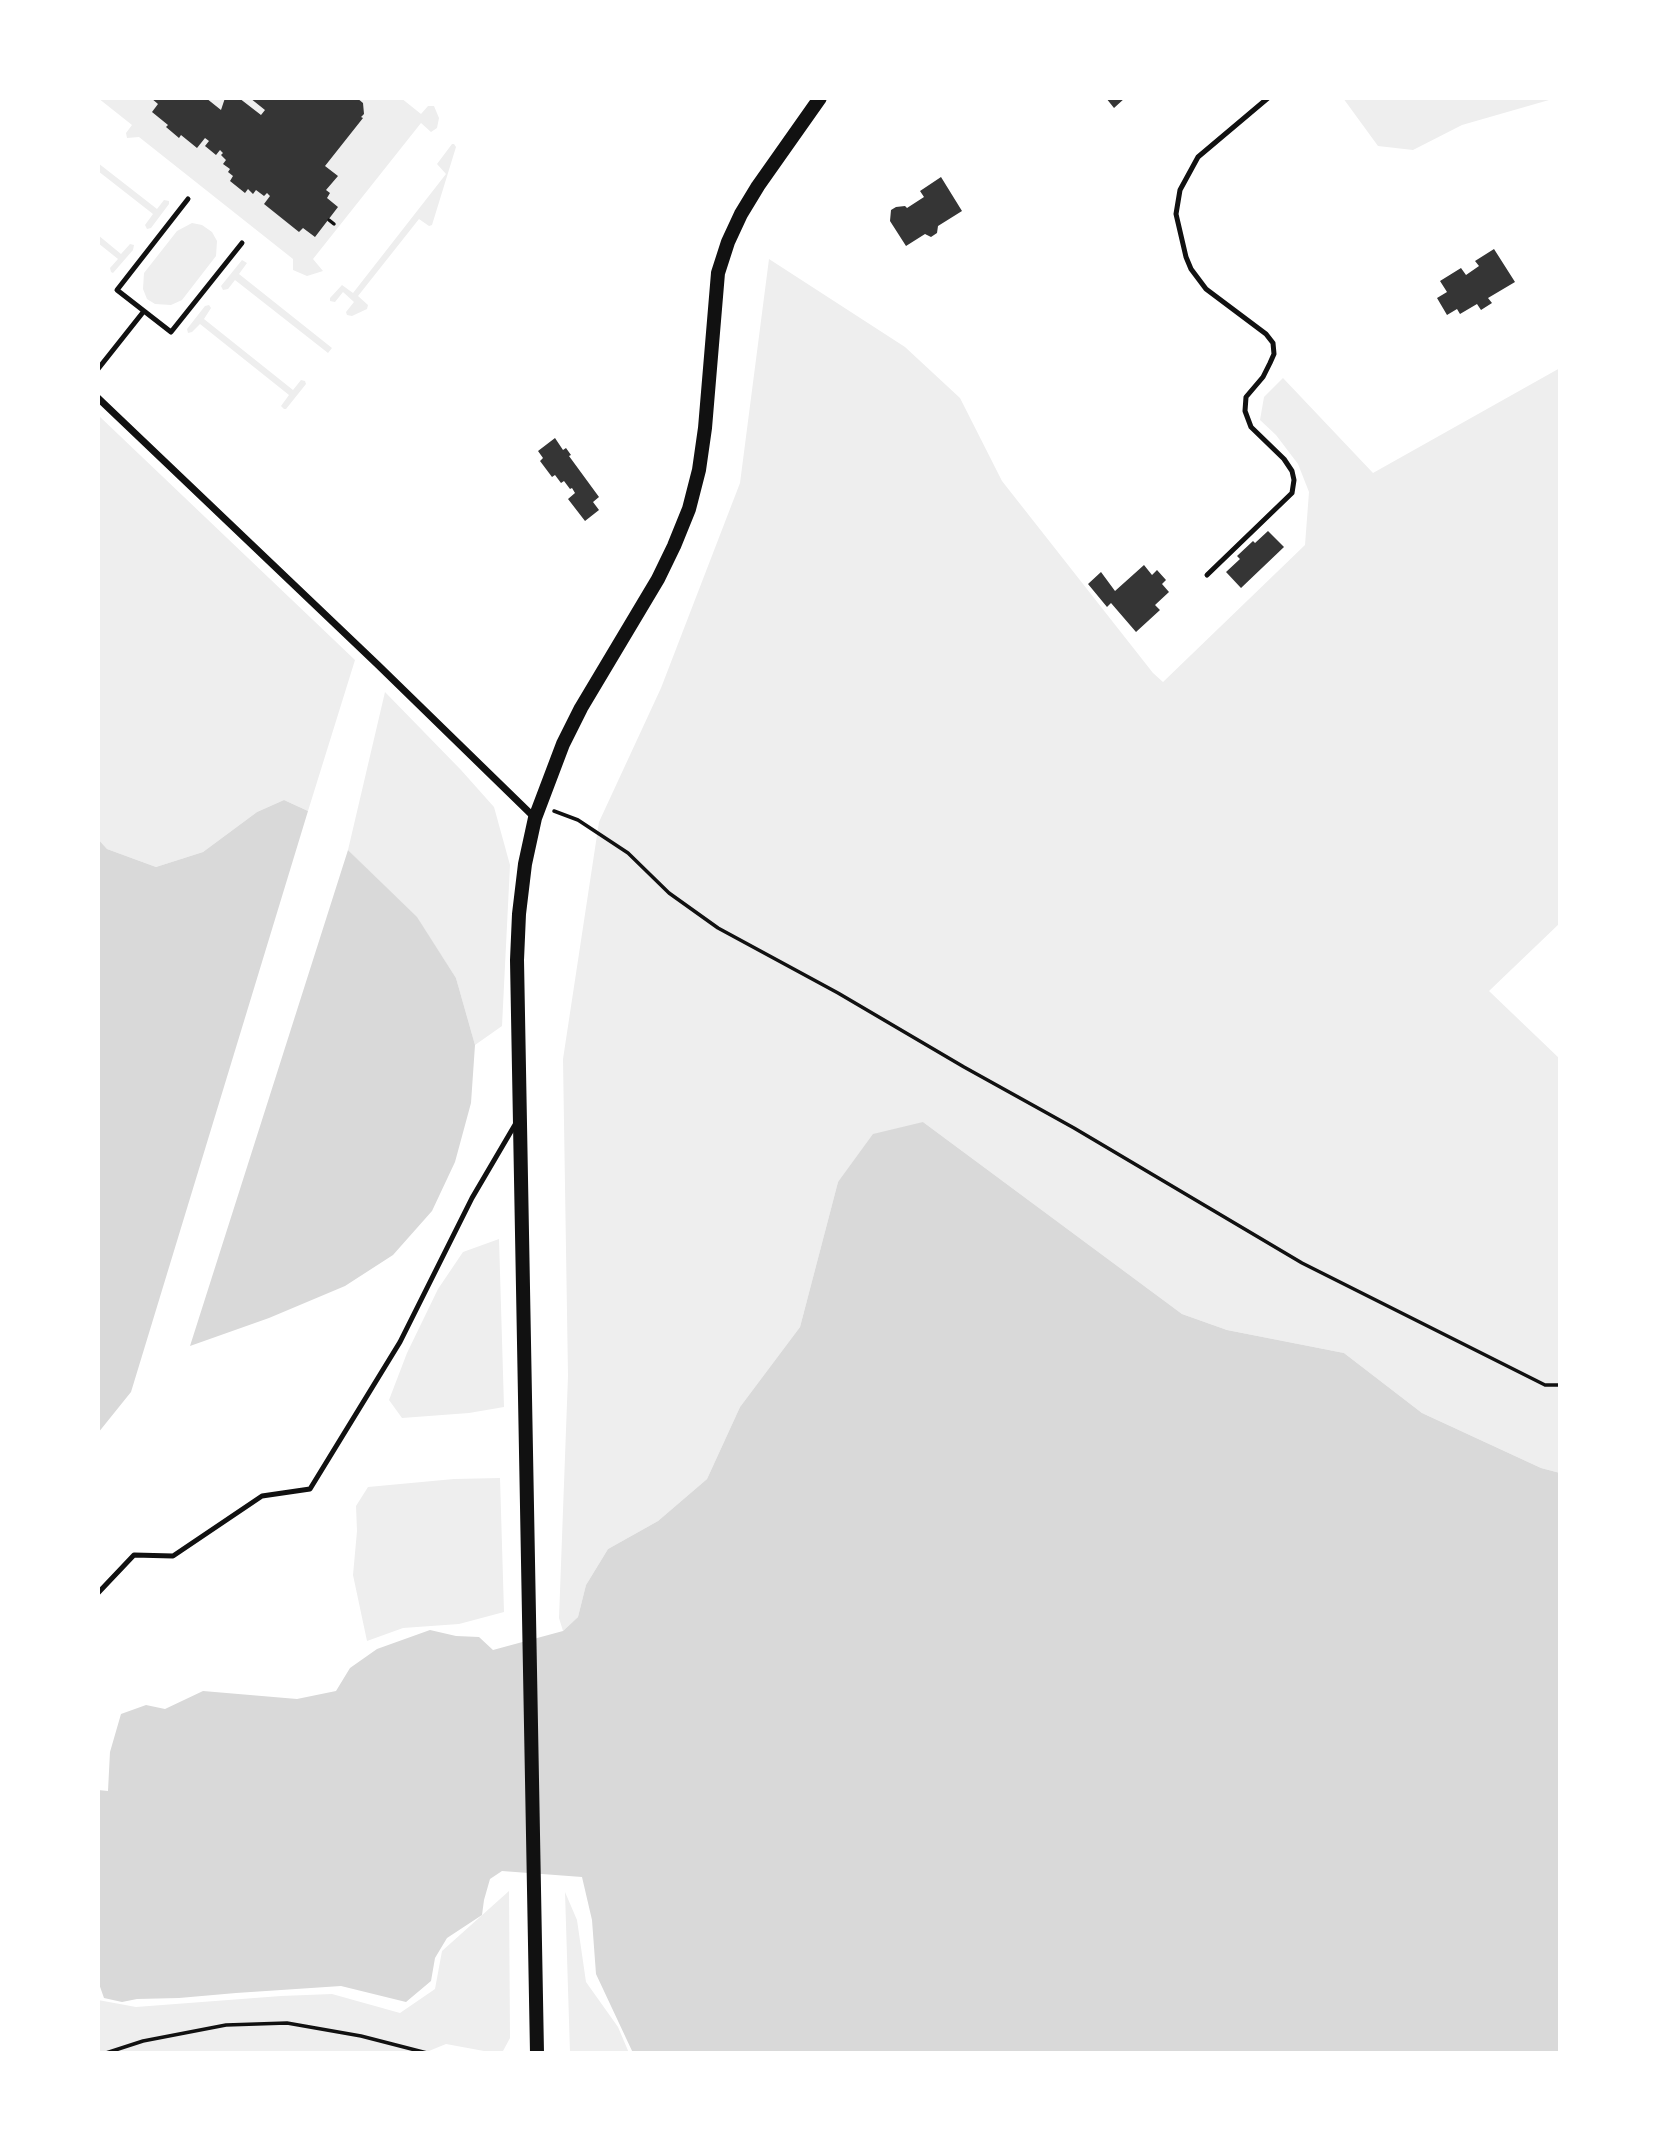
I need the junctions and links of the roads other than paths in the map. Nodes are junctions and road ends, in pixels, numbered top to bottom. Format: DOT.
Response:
graph roads {
  1 [pos="820,98"];
  2 [pos="1268,98"];
  3 [pos="188,199"];
  4 [pos="243,243"];
  5 [pos="144,311"];
  6 [pos="98,369"];
  7 [pos="98,397"];
  8 [pos="1207,575"];
  9 [pos="537,812"];
  10 [pos="520,1117"];
  11 [pos="98,1594"];
  12 [pos="537,2053"];
  1 -- 9 [label="main road"];
  2 -- 8 [label="lane"];
  3 -- 5 [label="lane"];
  4 -- 5 [label="lane"];
  5 -- 6 [label="lane"];
  7 -- 9 [label="street"];
  9 -- 10 [label="main road"];
  10 -- 11 [label="lane"];
  10 -- 12 [label="main road"];
}
